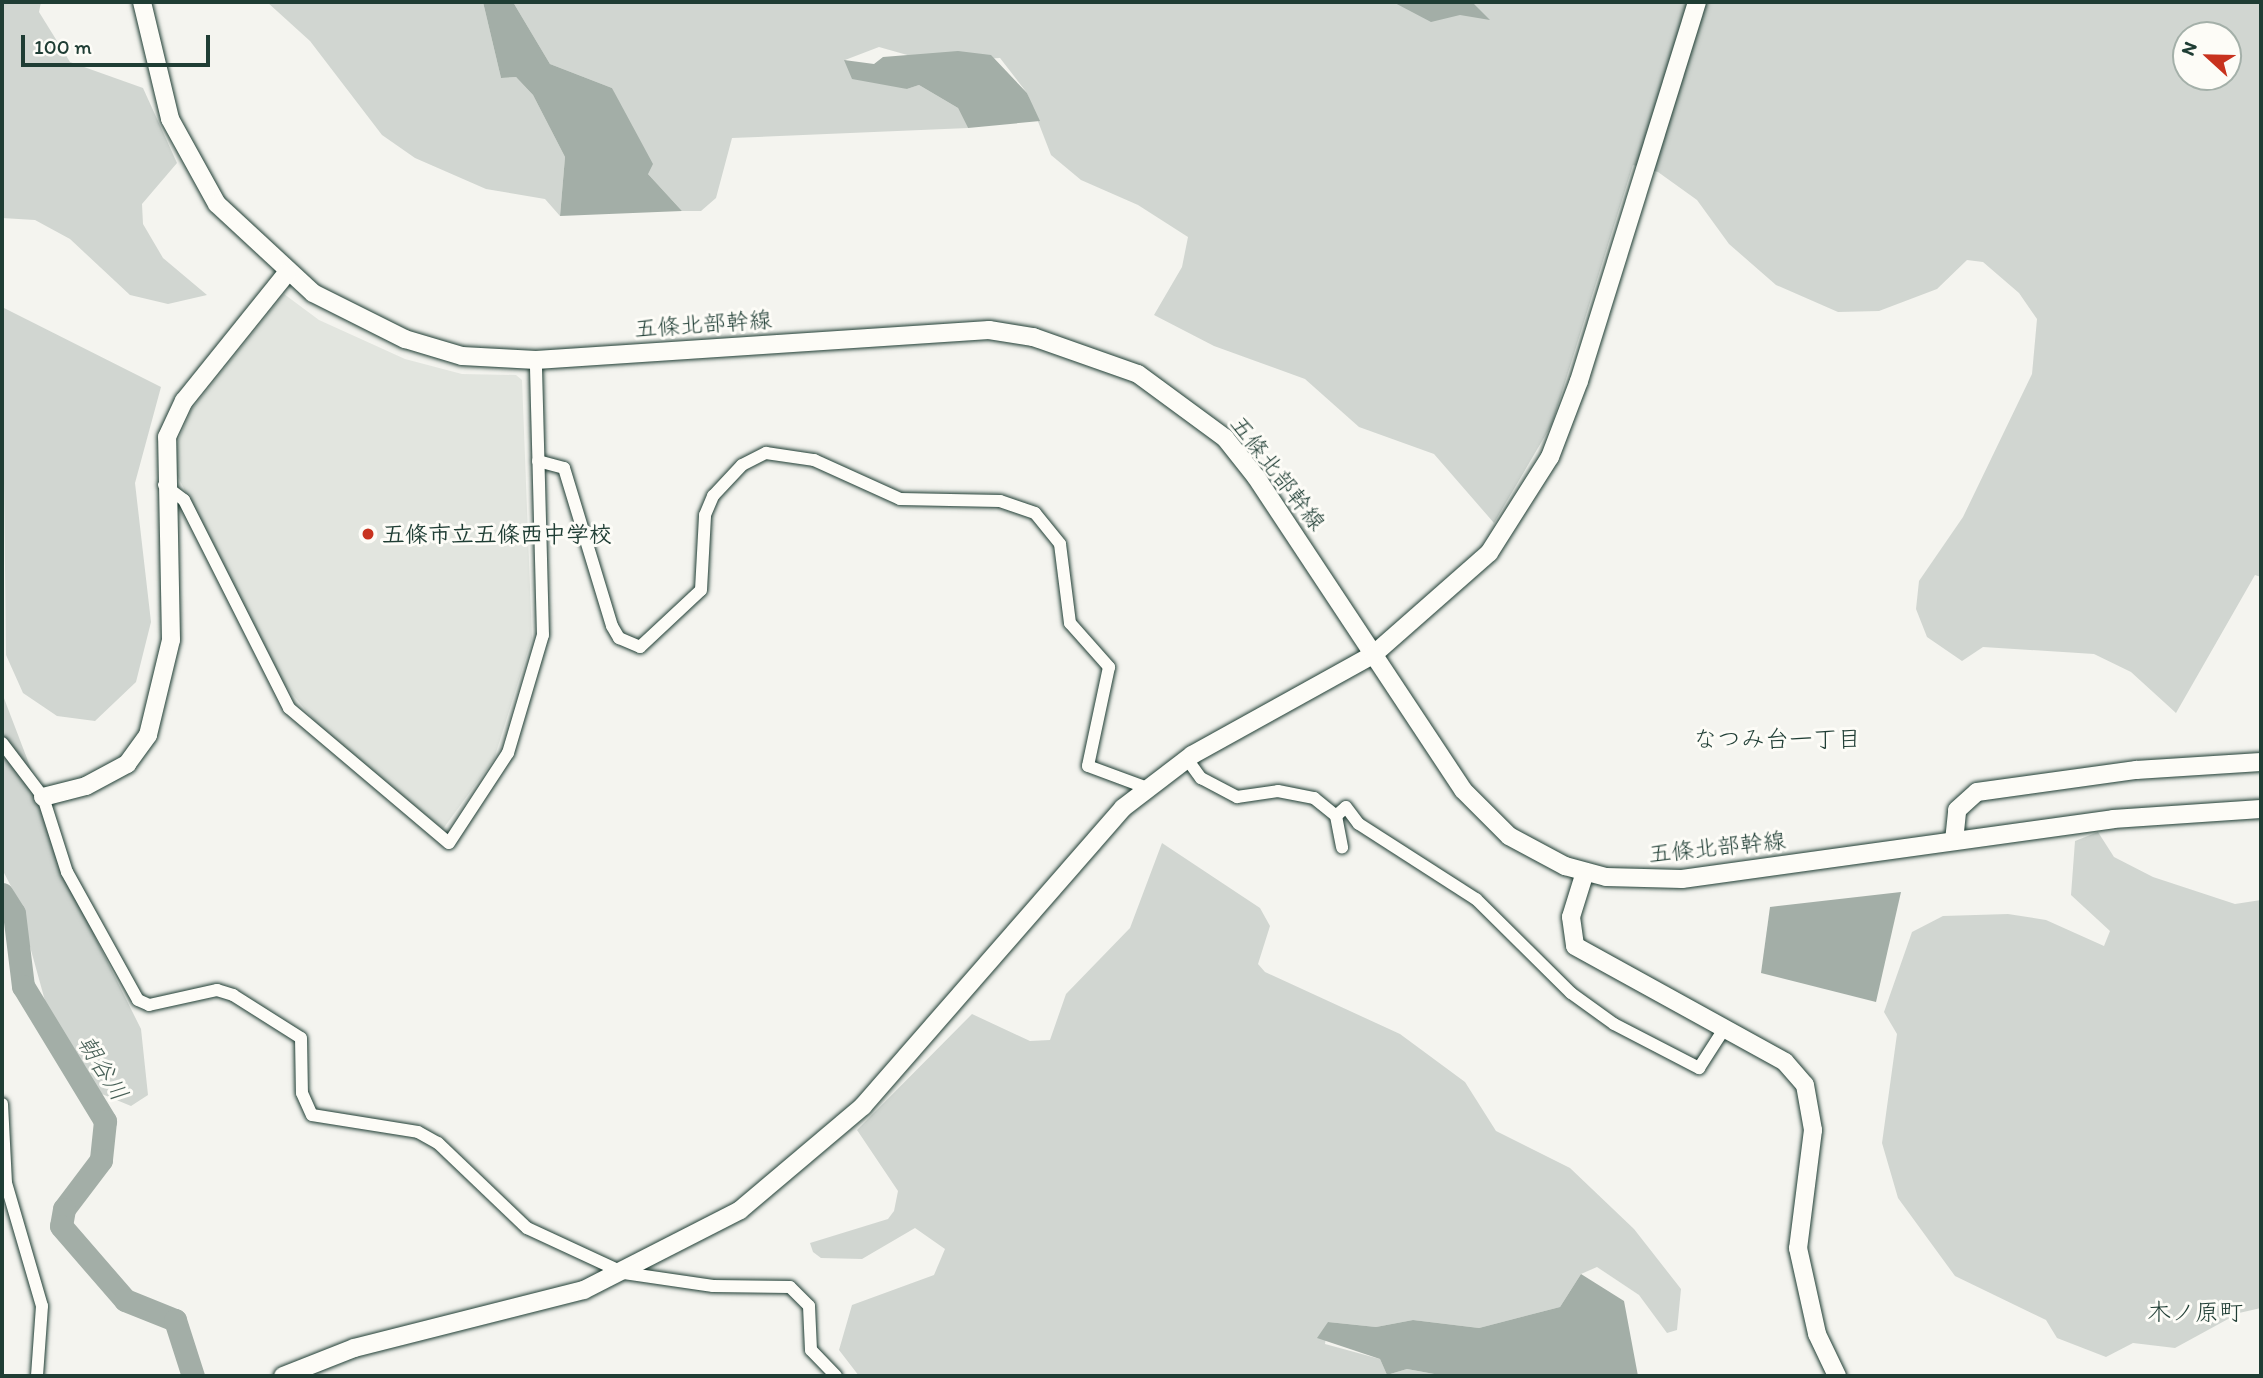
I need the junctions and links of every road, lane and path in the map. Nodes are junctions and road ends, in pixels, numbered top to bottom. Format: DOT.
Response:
graph roads {
  1 [pos="142,2"];
  2 [pos="1697,2"];
  3 [pos="287,273"];
  4 [pos="536,360"];
  5 [pos="538,461"];
  6 [pos="164,485"];
  7 [pos="1374,654"];
  8 [pos="2,743"];
  9 [pos="1187,759"];
  10 [pos="2261,762"];
  11 [pos="1147,788"];
  12 [pos="43,797"];
  13 [pos="2261,809"];
  14 [pos="1341,812"];
  15 [pos="1954,841"];
  16 [pos="1342,847"];
  17 [pos="1585,872"];
  18 [pos="1724,1029"];
  19 [pos="2,1104"];
  20 [pos="624,1273"];
  21 [pos="37,1376"];
  22 [pos="283,1376"];
  23 [pos="836,1376"];
  24 [pos="1837,1376"];
  1 -- 3 [label="street, 五條北部幹線"];
  2 -- 7 [label="street"];
  3 -- 4 [label="street, 五條北部幹線"];
  3 -- 6 [label="street"];
  4 -- 5 [label="street"];
  4 -- 7 [label="street, 五條北部幹線"];
  5 -- 6 [label="street"];
  5 -- 11 [label="street"];
  6 -- 12 [label="street"];
  7 -- 9 [label="street"];
  7 -- 17 [label="street, 五條北部幹線"];
  8 -- 12 [label="street"];
  9 -- 11 [label="street"];
  9 -- 14 [label="street"];
  10 -- 15 [label="street"];
  11 -- 20 [label="street"];
  12 -- 20 [label="street"];
  13 -- 15 [label="street, 五條北部幹線"];
  14 -- 16 [label="street"];
  14 -- 18 [label="street"];
  15 -- 17 [label="street, 五條北部幹線"];
  17 -- 18 [label="street"];
  18 -- 24 [label="street"];
  19 -- 21 [label="street"];
  20 -- 22 [label="street"];
  20 -- 23 [label="street"];
}
